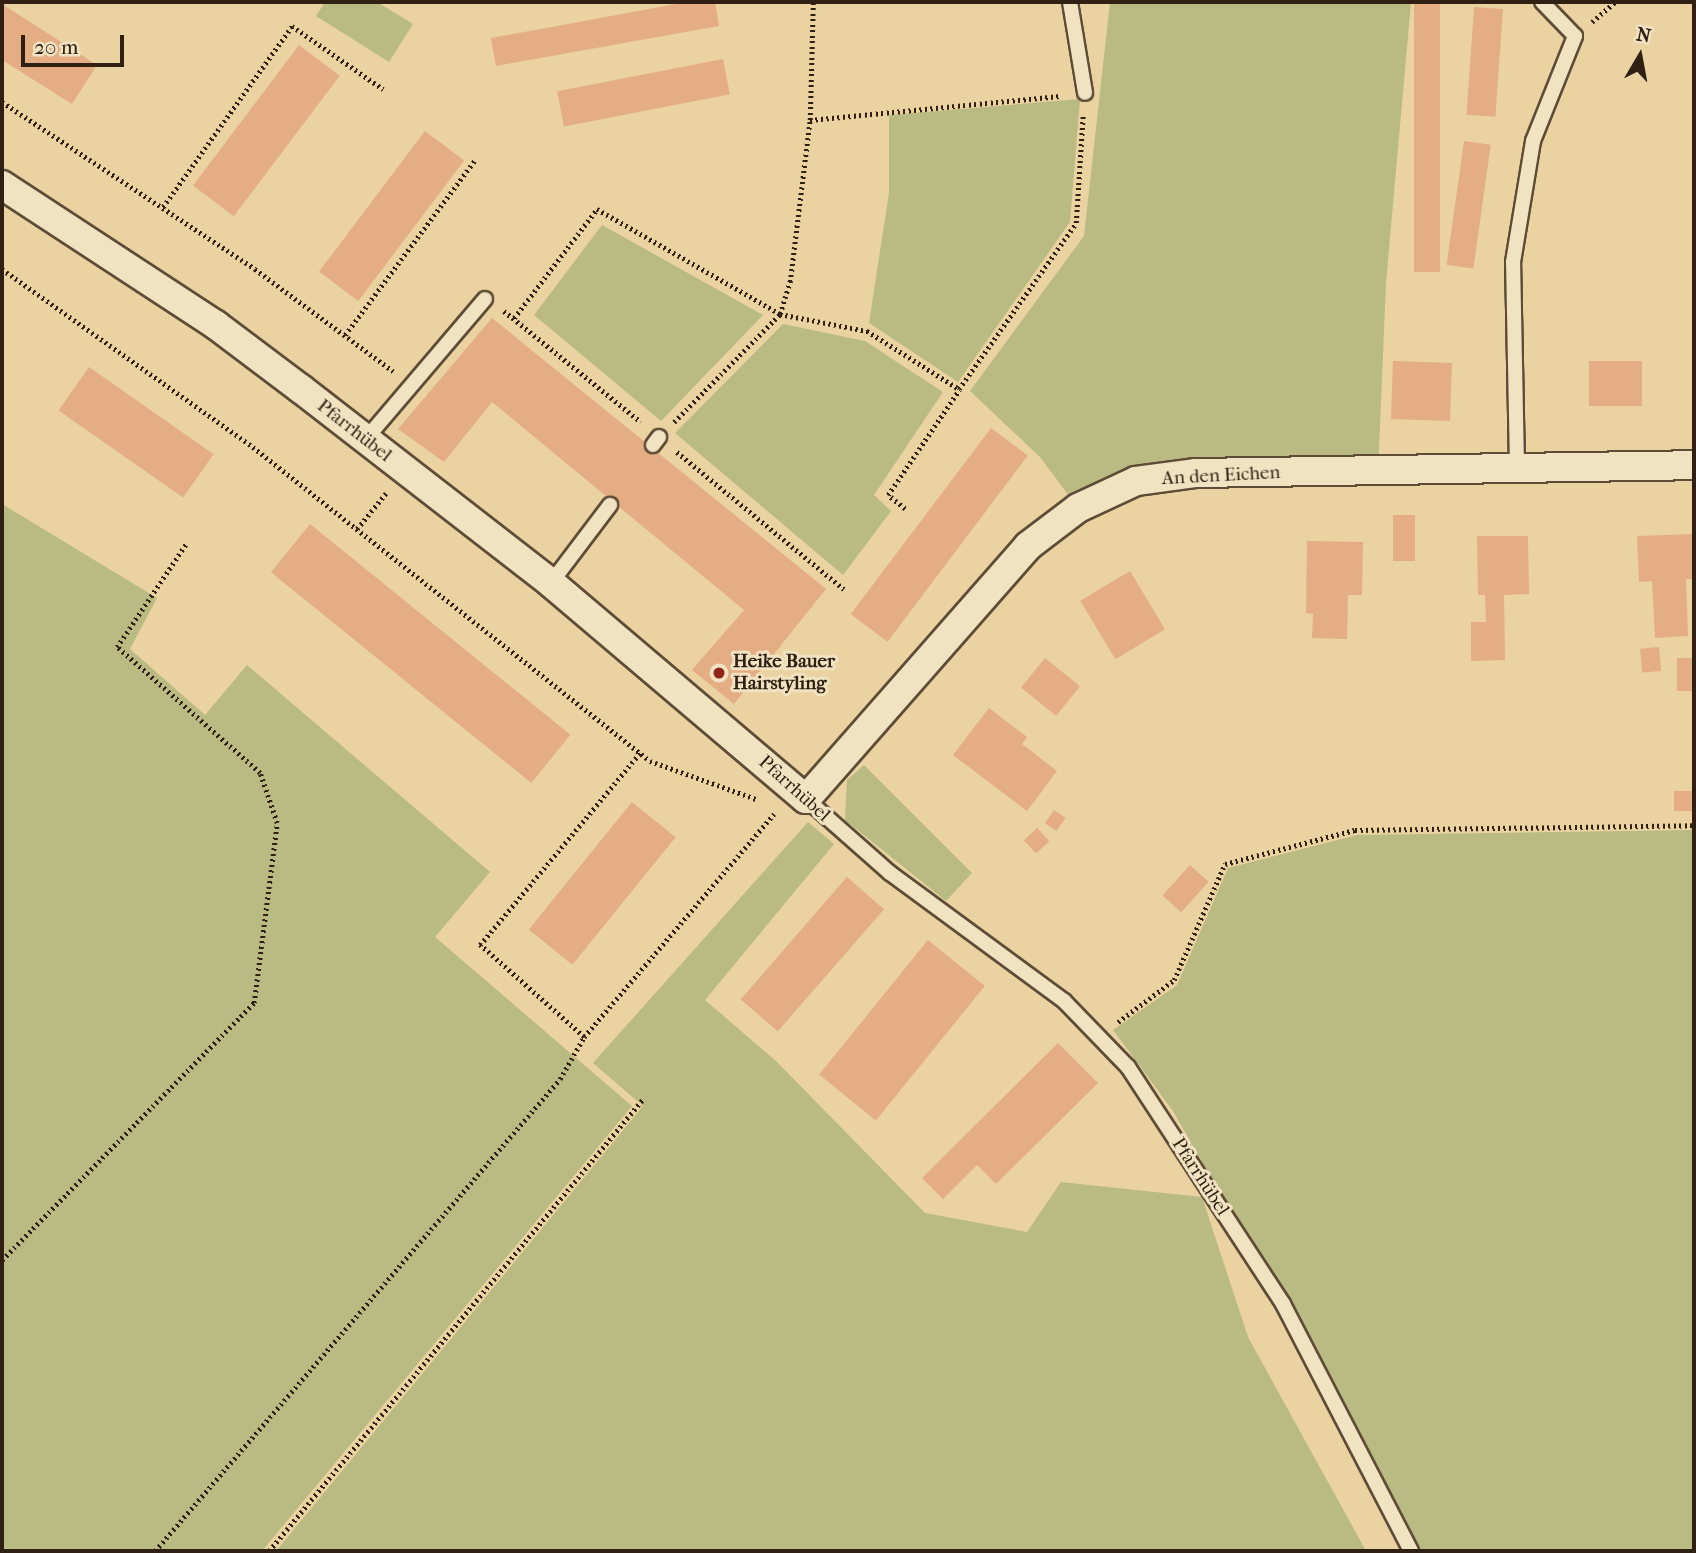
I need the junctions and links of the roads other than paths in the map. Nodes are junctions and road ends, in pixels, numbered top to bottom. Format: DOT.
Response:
graph roads {
  1 [pos="1070,2"];
  2 [pos="1542,2"];
  3 [pos="1085,93"];
  4 [pos="2,185"];
  5 [pos="485,299"];
  6 [pos="365,440"];
  7 [pos="1694,465"];
  8 [pos="1517,467"];
  9 [pos="610,505"];
  10 [pos="551,583"];
  11 [pos="806,799"];
  12 [pos="1411,1551"];
  1 -- 3 [label="lane"];
  2 -- 8 [label="lane"];
  4 -- 6 [label="street, Pfarrhübel"];
  5 -- 6 [label="lane"];
  6 -- 10 [label="street, Pfarrhübel"];
  7 -- 8 [label="street, An den Eichen"];
  8 -- 11 [label="street, An den Eichen"];
  9 -- 10 [label="lane"];
  10 -- 11 [label="street, Pfarrhübel"];
  11 -- 12 [label="lane, Pfarrhübel"];
}
